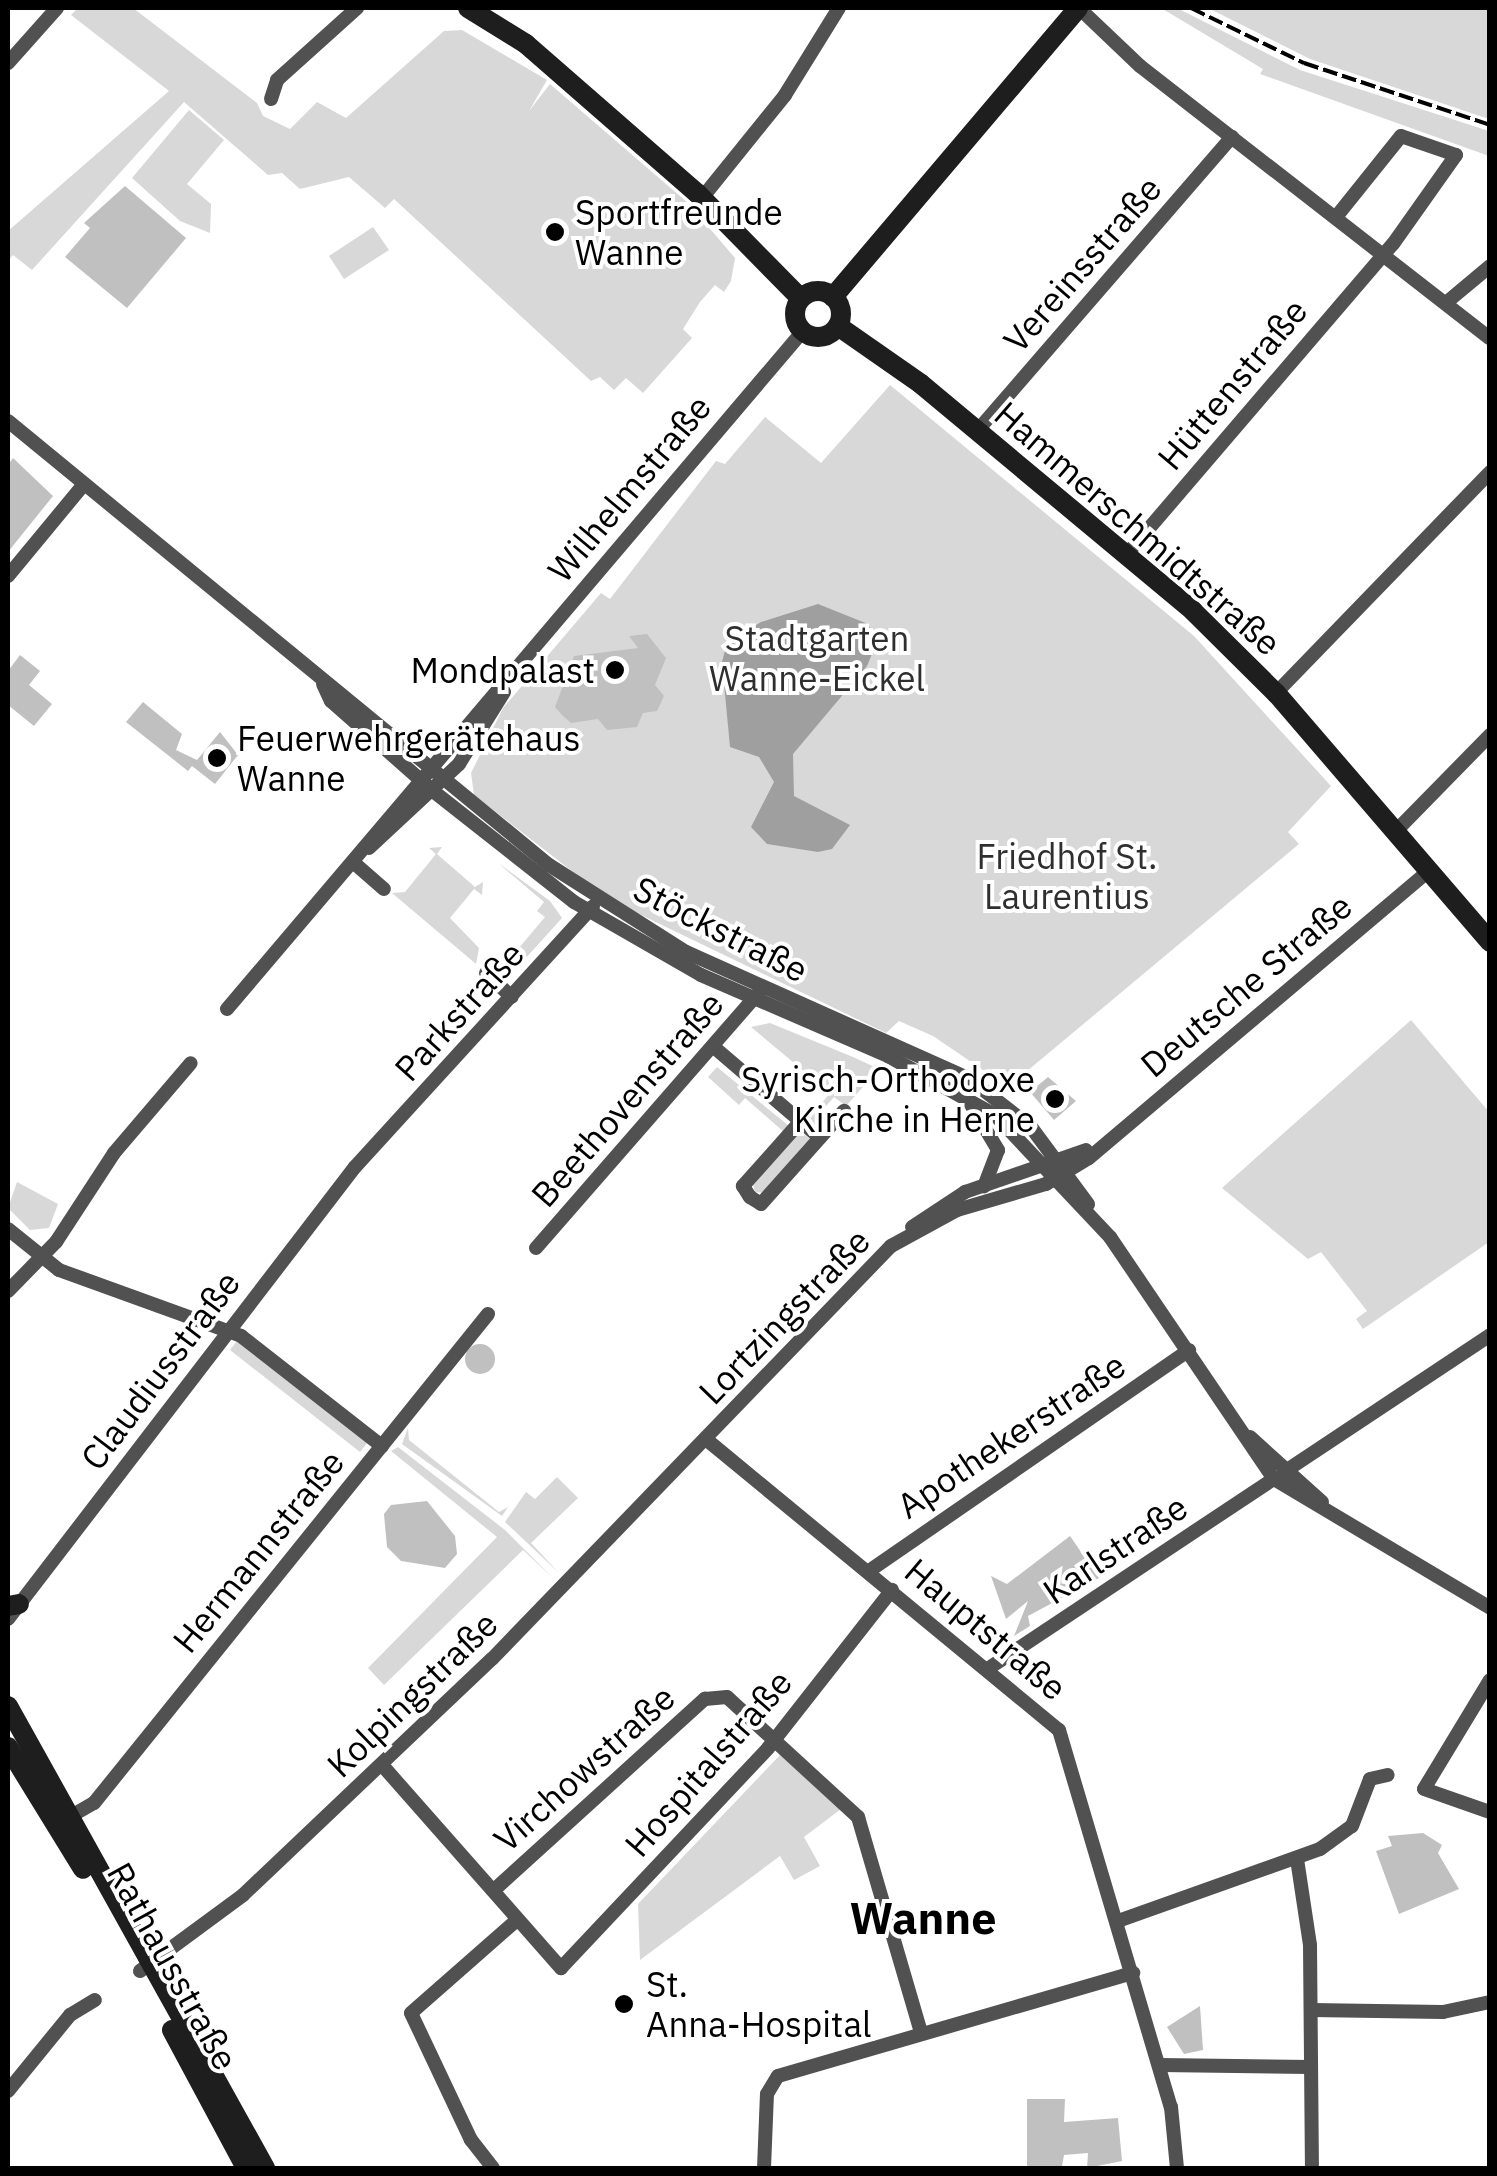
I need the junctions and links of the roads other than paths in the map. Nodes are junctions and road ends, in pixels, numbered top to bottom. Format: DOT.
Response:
graph roads {
  1 [pos="56,8"];
  2 [pos="357,8"];
  3 [pos="838,8"];
  4 [pos="1079,8"];
  5 [pos="477,9"];
  6 [pos="8,63"];
  7 [pos="272,99"];
  8 [pos="1232,137"];
  9 [pos="702,198"];
  10 [pos="1336,217"];
  11 [pos="1383,254"];
  12 [pos="1490,266"];
  13 [pos="833,297"];
  14 [pos="801,299"];
  15 [pos="1447,302"];
  16 [pos="838,326"];
  17 [pos="803,331"];
  18 [pos="1490,338"];
  19 [pos="8,421"];
  20 [pos="978,430"];
  21 [pos="1490,472"];
  22 [pos="84,484"];
  23 [pos="1126,554"];
  24 [pos="8,576"];
  25 [pos="505,687"];
  26 [pos="1276,694"];
  27 [pos="1490,735"];
  28 [pos="424,773"];
  29 [pos="445,780"];
  30 [pos="433,792"];
  31 [pos="1395,832"];
  32 [pos="356,858"];
  33 [pos="1429,871"];
  34 [pos="384,889"];
  35 [pos="594,905"];
  36 [pos="1490,942"];
  37 [pos="486,973"];
  38 [pos="758,994"];
  39 [pos="512,997"];
  40 [pos="227,1009"];
  41 [pos="715,1048"];
  42 [pos="191,1062"];
  43 [pos="968,1098"];
  44 [pos="844,1111"];
  45 [pos="800,1122"];
  46 [pos="820,1138"];
  47 [pos="1101,1144"];
  48 [pos="363,1162"];
  49 [pos="1058,1171"];
  50 [pos="984,1186"];
  51 [pos="8,1230"];
  52 [pos="906,1234"];
  53 [pos="536,1248"];
  54 [pos="41,1260"];
  55 [pos="8,1292"];
  56 [pos="488,1314"];
  57 [pos="227,1332"];
  58 [pos="1490,1334"];
  59 [pos="1189,1350"];
  60 [pos="707,1440"];
  61 [pos="382,1446"];
  62 [pos="1279,1475"];
  63 [pos="869,1570"];
  64 [pos="892,1590"];
  65 [pos="1490,1608"];
  66 [pos="11,1610"];
  67 [pos="989,1668"];
  68 [pos="1490,1680"];
  69 [pos="8,1706"];
  70 [pos="775,1739"];
  71 [pos="8,1747"];
  72 [pos="382,1765"];
  73 [pos="1388,1775"];
  74 [pos="37,1799"];
  75 [pos="1490,1812"];
  76 [pos="69,1820"];
  77 [pos="1298,1859"];
  78 [pos="494,1890"];
  79 [pos="517,1920"];
  80 [pos="1118,1921"];
  81 [pos="146,1968"];
  82 [pos="1133,1973"];
  83 [pos="95,2000"];
  84 [pos="1490,2002"];
  85 [pos="1311,2010"];
  86 [pos="921,2032"];
  87 [pos="1160,2065"];
  88 [pos="1310,2067"];
  89 [pos="8,2091"];
  90 [pos="246,2168"];
  91 [pos="265,2168"];
  92 [pos="493,2168"];
  93 [pos="764,2168"];
  94 [pos="1177,2168"];
  95 [pos="1312,2168"];
  1 -- 6 [label="street"];
  2 -- 7 [label="street"];
  3 -- 9 [label="street"];
  4 -- 8 [label="street"];
  4 -- 13 [label="main road"];
  5 -- 9 [label="main road"];
  8 -- 10 [label="street"];
  8 -- 20 [label="street, Vereinsstraße"];
  9 -- 14 [label="main road"];
  10 -- 11 [label="street"];
  10 -- 11 [label="street, Hüttenstraße"];
  11 -- 15 [label="street"];
  11 -- 23 [label="street, Hüttenstraße"];
  12 -- 15 [label="street"];
  13 -- 14 [label="main road"];
  13 -- 16 [label="main road"];
  14 -- 17 [label="main road"];
  15 -- 18 [label="street"];
  16 -- 17 [label="main road"];
  16 -- 20 [label="main road, Hammerschmidtstraße"];
  17 -- 25 [label="street, Wilhelmstraße"];
  19 -- 22 [label="street, Stöckstraße"];
  20 -- 23 [label="main road, Hammerschmidtstraße"];
  21 -- 26 [label="street"];
  22 -- 24 [label="street"];
  22 -- 28 [label="street, Stöckstraße"];
  23 -- 26 [label="main road, Hammerschmidtstraße"];
  25 -- 28 [label="street, Wilhelmstraße"];
  25 -- 29 [label="street, Wilhelmstraße"];
  26 -- 31 [label="main road, Hammerschmidtstraße"];
  27 -- 31 [label="street"];
  28 -- 29 [label="street, Stöckstraße"];
  28 -- 30 [label="street, Stöckstraße"];
  28 -- 32 [label="street, Wilhelmstraße"];
  29 -- 30 [label="street, Wilhelmstraße"];
  29 -- 35 [label="street, Stöckstraße"];
  30 -- 32 [label="street, Wilhelmstraße"];
  30 -- 35 [label="street, Stöckstraße"];
  31 -- 33 [label="main road, Hammerschmidtstraße"];
  32 -- 34 [label="street"];
  32 -- 40 [label="street, Wilhelmstraße"];
  33 -- 36 [label="main road, Hammerschmidtstraße"];
  33 -- 47 [label="street, Deutsche Straße"];
  35 -- 38 [label="street, Stöckstraße"];
  35 -- 39 [label="street, Parkstraße"];
  37 -- 39 [label="street"];
  38 -- 41 [label="street, Beethovenstraße"];
  38 -- 43 [label="street, Stöckstraße"];
  38 -- 49 [label="street, Stöckstraße"];
  39 -- 48 [label="street, Parkstraße"];
  41 -- 45 [label="street"];
  41 -- 53 [label="street, Beethovenstraße"];
  42 -- 54 [label="street"];
  43 -- 49 [label="street, Stöckstraße"];
  43 -- 50 [label="street"];
  44 -- 46 [label="street"];
  45 -- 46 [label="street"];
  45 -- 46 [label="street"];
  47 -- 49 [label="street, Lortzingstraße"];
  48 -- 57 [label="street, Claudiusstraße"];
  49 -- 50 [label="street, Lortzingstraße"];
  49 -- 52 [label="street, Lortzingstraße"];
  49 -- 59 [label="street, Stöckstraße"];
  50 -- 52 [label="street, Lortzingstraße"];
  51 -- 54 [label="street"];
  52 -- 60 [label="street, Lortzingstraße"];
  54 -- 55 [label="street"];
  54 -- 57 [label="street"];
  56 -- 61 [label="street, Hermannstraße"];
  57 -- 61 [label="street"];
  57 -- 66 [label="street, Claudiusstraße"];
  58 -- 62 [label="street, Karlstraße"];
  59 -- 62 [label="street, Stöckstraße"];
  59 -- 63 [label="street, Apothekerstraße"];
  60 -- 63 [label="street, Hauptstraße"];
  60 -- 72 [label="street, Kolpingstraße"];
  61 -- 76 [label="street, Hermannstraße"];
  62 -- 65 [label="street, Stöckstraße"];
  62 -- 67 [label="street, Karlstraße"];
  63 -- 64 [label="street, Hauptstraße"];
  64 -- 67 [label="street, Hauptstraße"];
  64 -- 70 [label="street, Hospitalstraße"];
  67 -- 80 [label="street, Hauptstraße"];
  68 -- 75 [label="street"];
  69 -- 76 [label="main road, Rathausstraße"];
  70 -- 78 [label="street, Virchowstraße"];
  70 -- 79 [label="street, Hospitalstraße"];
  70 -- 86 [label="street"];
  71 -- 74 [label="main road, Rathausstraße"];
  72 -- 78 [label="street"];
  72 -- 81 [label="street, Kolpingstraße"];
  73 -- 77 [label="street"];
  74 -- 76 [label="street, Rathausstraße"];
  74 -- 81 [label="main road, Rathausstraße"];
  76 -- 81 [label="main road, Rathausstraße"];
  77 -- 80 [label="street"];
  77 -- 85 [label="street"];
  78 -- 79 [label="street"];
  79 -- 92 [label="street"];
  80 -- 82 [label="street, Hauptstraße"];
  81 -- 90 [label="main road, Rathausstraße"];
  81 -- 91 [label="main road, Rathausstraße"];
  82 -- 86 [label="street"];
  82 -- 87 [label="street, Hauptstraße"];
  83 -- 89 [label="street"];
  84 -- 85 [label="street"];
  85 -- 88 [label="street"];
  86 -- 93 [label="street"];
  87 -- 88 [label="street"];
  87 -- 94 [label="street, Hauptstraße"];
  88 -- 95 [label="street"];
}
